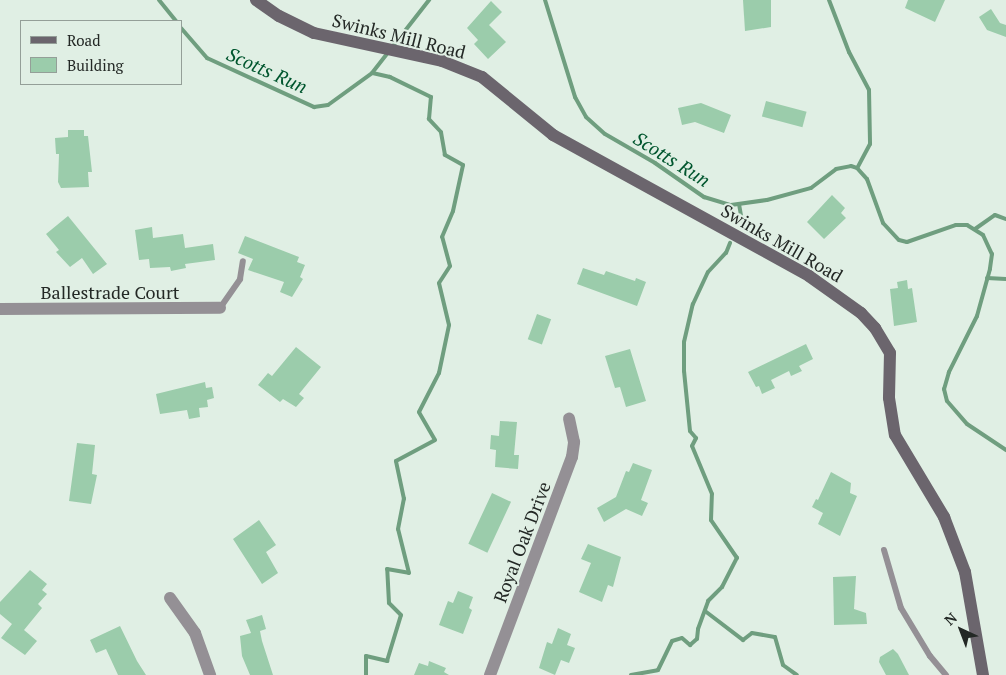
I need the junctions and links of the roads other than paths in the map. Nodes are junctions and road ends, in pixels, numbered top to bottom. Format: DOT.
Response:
graph roads {
  1 [pos="256,0"];
  2 [pos="242,261"];
  3 [pos="220,308"];
  4 [pos="0,309"];
  5 [pos="569,420"];
  6 [pos="884,550"];
  7 [pos="170,598"];
  8 [pos="210,675"];
  9 [pos="490,675"];
  10 [pos="946,675"];
  11 [pos="983,675"];
  1 -- 11 [label="street, Swinks Mill Road"];
  2 -- 3 [label="lane"];
  3 -- 4 [label="street, Ballestrade Court"];
  5 -- 9 [label="street, Royal Oak Drive"];
  6 -- 10 [label="lane"];
  7 -- 8 [label="street"];
}
